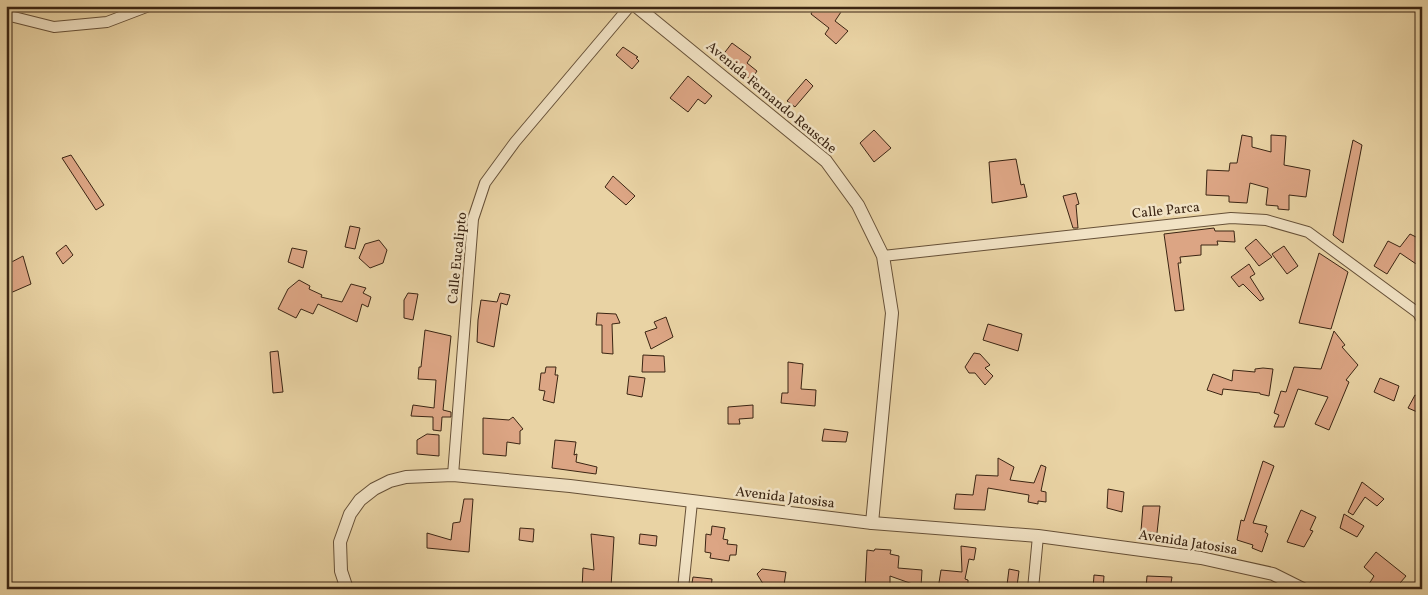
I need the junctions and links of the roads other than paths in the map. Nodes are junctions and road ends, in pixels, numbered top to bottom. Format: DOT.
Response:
graph roads {
  1 [pos="148,6"];
  2 [pos="630,6"];
  3 [pos="636,6"];
  4 [pos="6,15"];
  5 [pos="883,256"];
  6 [pos="1422,320"];
  7 [pos="453,475"];
  8 [pos="692,502"];
  9 [pos="872,523"];
  10 [pos="1038,536"];
  11 [pos="1422,584"];
  12 [pos="347,589"];
  13 [pos="683,589"];
  14 [pos="1032,589"];
  15 [pos="1303,589"];
  16 [pos="1418,589"];
  1 -- 4 [label="street"];
  2 -- 7 [label="street, Calle Eucalipto"];
  3 -- 5 [label="street, Avenida Fernando Reusche"];
  5 -- 6 [label="street, Calle Parca"];
  5 -- 9 [label="street, Avenida Fernando Reusche"];
  7 -- 8 [label="street, Avenida Jatosisa"];
  7 -- 12 [label="street, Avenida Jatosisa"];
  8 -- 9 [label="street, Avenida Jatosisa"];
  8 -- 13 [label="street"];
  9 -- 10 [label="street, Avenida Jatosisa"];
  10 -- 14 [label="street"];
  10 -- 15 [label="street, Avenida Jatosisa"];
  11 -- 16 [label="street"];
}
